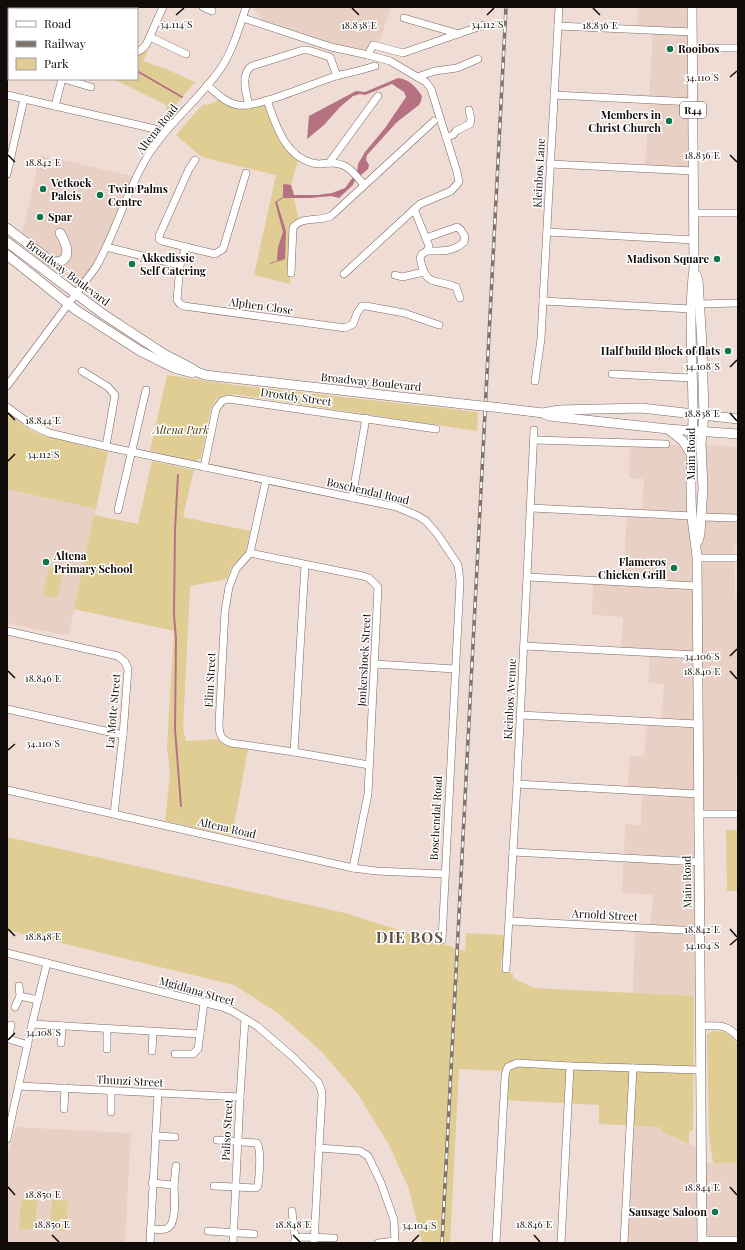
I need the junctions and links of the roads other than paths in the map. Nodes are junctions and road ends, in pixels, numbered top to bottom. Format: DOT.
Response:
graph roads {
  1 [pos="163,7"];
  2 [pos="203,7"];
  3 [pos="246,7"];
  4 [pos="559,7"];
  5 [pos="692,7"];
  6 [pos="212,11"];
  7 [pos="243,18"];
  8 [pos="404,18"];
  9 [pos="484,26"];
  10 [pos="558,26"];
  11 [pos="692,32"];
  12 [pos="459,34"];
  13 [pos="150,37"];
  14 [pos="692,48"];
  15 [pos="738,48"];
  16 [pos="138,51"];
  17 [pos="186,54"];
  18 [pos="368,55"];
  19 [pos="478,60"];
  20 [pos="375,66"];
  21 [pos="337,76"];
  22 [pos="416,77"];
  23 [pos="63,80"];
  24 [pos="67,80"];
  25 [pos="207,85"];
  26 [pos="91,86"];
  27 [pos="7,95"];
  28 [pos="554,95"];
  29 [pos="378,96"];
  30 [pos="24,99"];
  31 [pos="267,100"];
  32 [pos="693,102"];
  33 [pos="249,104"];
  34 [pos="55,106"];
  35 [pos="469,110"];
  36 [pos="434,121"];
  37 [pos="163,134"];
  38 [pos="446,137"];
  39 [pos="195,160"];
  40 [pos="329,163"];
  41 [pos="550,164"];
  42 [pos="694,171"];
  43 [pos="246,173"];
  44 [pos="7,174"];
  45 [pos="364,185"];
  46 [pos="414,209"];
  47 [pos="694,213"];
  48 [pos="738,213"];
  49 [pos="7,228"];
  50 [pos="547,232"];
  51 [pos="60,233"];
  52 [pos="426,238"];
  53 [pos="694,240"];
  54 [pos="7,242"];
  55 [pos="106,247"];
  56 [pos="186,247"];
  57 [pos="428,251"];
  58 [pos="7,255"];
  59 [pos="180,265"];
  60 [pos="694,268"];
  61 [pos="424,272"];
  62 [pos="291,273"];
  63 [pos="344,274"];
  64 [pos="395,275"];
  65 [pos="76,295"];
  66 [pos="460,298"];
  67 [pos="544,301"];
  68 [pos="738,303"];
  69 [pos="700,304"];
  70 [pos="69,305"];
  71 [pos="690,309"];
  72 [pos="439,325"];
  73 [pos="82,370"];
  74 [pos="197,372"];
  75 [pos="612,374"];
  76 [pos="692,378"];
  77 [pos="535,381"];
  78 [pos="7,386"];
  79 [pos="146,390"];
  80 [pos="7,407"];
  81 [pos="543,413"];
  82 [pos="693,414"];
  83 [pos="704,415"];
  84 [pos="366,418"];
  85 [pos="738,419"];
  86 [pos="436,429"];
  87 [pos="534,430"];
  88 [pos="668,430"];
  89 [pos="692,430"];
  90 [pos="702,431"];
  91 [pos="738,434"];
  92 [pos="534,440"];
  93 [pos="666,444"];
  94 [pos="106,446"];
  95 [pos="132,452"];
  96 [pos="691,454"];
  97 [pos="204,467"];
  98 [pos="266,480"];
  99 [pos="352,498"];
  100 [pos="531,508"];
  101 [pos="118,510"];
  102 [pos="692,516"];
  103 [pos="701,517"];
  104 [pos="736,518"];
  105 [pos="696,544"];
  106 [pos="250,553"];
  107 [pos="697,558"];
  108 [pos="738,558"];
  109 [pos="304,565"];
  110 [pos="528,577"];
  111 [pos="697,586"];
  112 [pos="7,631"];
  113 [pos="524,646"];
  114 [pos="697,655"];
  115 [pos="375,664"];
  116 [pos="455,669"];
  117 [pos="7,709"];
  118 [pos="520,715"];
  119 [pos="698,724"];
  120 [pos="123,734"];
  121 [pos="294,752"];
  122 [pos="369,764"];
  123 [pos="517,784"];
  124 [pos="7,790"];
  125 [pos="698,794"];
  126 [pos="114,814"];
  127 [pos="698,814"];
  128 [pos="738,814"];
  129 [pos="513,852"];
  130 [pos="699,862"];
  131 [pos="354,868"];
  132 [pos="445,874"];
  133 [pos="510,921"];
  134 [pos="700,931"];
  135 [pos="442,940"];
  136 [pos="7,953"];
  137 [pos="47,963"];
  138 [pos="506,969"];
  139 [pos="19,986"];
  140 [pos="20,996"];
  141 [pos="38,1000"];
  142 [pos="204,1003"];
  143 [pos="15,1007"];
  144 [pos="245,1019"];
  145 [pos="32,1024"];
  146 [pos="10,1025"];
  147 [pos="62,1026"];
  148 [pos="700,1026"];
  149 [pos="107,1029"];
  150 [pos="153,1032"];
  151 [pos="200,1034"];
  152 [pos="738,1037"];
  153 [pos="61,1044"];
  154 [pos="28,1045"];
  155 [pos="107,1049"];
  156 [pos="152,1051"];
  157 [pos="175,1054"];
  158 [pos="570,1066"];
  159 [pos="633,1068"];
  160 [pos="700,1070"];
  161 [pos="19,1086"];
  162 [pos="65,1088"];
  163 [pos="111,1091"];
  164 [pos="158,1093"];
  165 [pos="240,1097"];
  166 [pos="64,1109"];
  167 [pos="111,1112"];
  168 [pos="7,1135"];
  169 [pos="155,1136"];
  170 [pos="175,1138"];
  171 [pos="217,1140"];
  172 [pos="238,1141"];
  173 [pos="320,1148"];
  174 [pos="176,1166"];
  175 [pos="152,1183"];
  176 [pos="174,1185"];
  177 [pos="214,1186"];
  178 [pos="235,1188"];
  179 [pos="292,1211"];
  180 [pos="150,1229"];
  181 [pos="208,1231"];
  182 [pos="233,1233"];
  183 [pos="254,1234"];
  184 [pos="334,1238"];
  185 [pos="738,1240"];
  186 [pos="295,1241"];
  187 [pos="314,1241"];
  188 [pos="395,1242"];
  189 [pos="702,1242"];
  190 [pos="150,1243"];
  191 [pos="233,1243"];
  192 [pos="378,1243"];
  193 [pos="496,1243"];
  194 [pos="561,1243"];
  195 [pos="624,1243"];
  1 -- 13 [label="street"];
  2 -- 6 [label="street"];
  3 -- 7 [label="street, Altena Road"];
  4 -- 10 [label="street, Kleinbos Lane"];
  5 -- 11 [label="main road, Main Road / R44"];
  7 -- 18 [label="street"];
  7 -- 25 [label="street, Altena Road"];
  8 -- 12 [label="street"];
  9 -- 12 [label="street"];
  10 -- 11 [label="street"];
  10 -- 28 [label="street, Kleinbos Lane"];
  11 -- 14 [label="main road, Main Road / R44"];
  12 -- 18 [label="street"];
  13 -- 16 [label="street"];
  13 -- 17 [label="street"];
  14 -- 15 [label="street"];
  14 -- 32 [label="main road, Main Road / R44"];
  18 -- 22 [label="street"];
  19 -- 22 [label="street"];
  20 -- 21 [label="street"];
  21 -- 31 [label="street"];
  21 -- 33 [label="street"];
  22 -- 38 [label="street"];
  23 -- 34 [label="street"];
  24 -- 26 [label="street"];
  25 -- 33 [label="street"];
  25 -- 37 [label="street, Altena Road"];
  27 -- 30 [label="street"];
  28 -- 32 [label="street"];
  28 -- 41 [label="street, Kleinbos Lane"];
  29 -- 40 [label="street"];
  30 -- 34 [label="street"];
  30 -- 44 [label="street"];
  31 -- 33 [label="street"];
  31 -- 40 [label="street"];
  32 -- 42 [label="main road, Main Road / R44"];
  34 -- 37 [label="street"];
  35 -- 38 [label="street"];
  36 -- 45 [label="street"];
  37 -- 55 [label="street, Altena Road"];
  38 -- 46 [label="street"];
  39 -- 56 [label="street"];
  40 -- 45 [label="street"];
  41 -- 42 [label="street"];
  41 -- 50 [label="street, Kleinbos Lane"];
  42 -- 47 [label="main road, Main Road / R44"];
  43 -- 56 [label="street"];
  45 -- 62 [label="street"];
  46 -- 52 [label="street"];
  46 -- 63 [label="street"];
  47 -- 48 [label="street"];
  47 -- 53 [label="main road, Main Road / R44"];
  49 -- 51 [label="main road"];
  50 -- 53 [label="street"];
  50 -- 67 [label="street, Kleinbos Lane"];
  52 -- 57 [label="street"];
  52 -- 57 [label="street"];
  53 -- 60 [label="main road, Main Road / R44"];
  54 -- 65 [label="main road, Broadway Boulevard"];
  55 -- 59 [label="street"];
  55 -- 65 [label="street, Altena Road"];
  56 -- 59 [label="street"];
  57 -- 61 [label="street"];
  58 -- 70 [label="main road, Broadway Boulevard"];
  59 -- 72 [label="street, Alphen Close"];
  60 -- 69 [label="main road, Main Road / R44"];
  60 -- 71 [label="main road, Main Road / R44"];
  61 -- 64 [label="street"];
  61 -- 66 [label="street"];
  65 -- 70 [label="street, Altena Road"];
  65 -- 74 [label="main road, Broadway Boulevard"];
  67 -- 71 [label="street"];
  67 -- 77 [label="street, Kleinbos Lane"];
  68 -- 69 [label="street"];
  69 -- 83 [label="main road, Main Road / R44"];
  70 -- 74 [label="main road, Broadway Boulevard"];
  70 -- 78 [label="street, Altena Road"];
  71 -- 76 [label="main road, Main Road / R44"];
  73 -- 94 [label="street"];
  74 -- 81 [label="main road, Broadway Boulevard, bridge"];
  75 -- 76 [label="street"];
  76 -- 82 [label="main road, Main Road / R44"];
  79 -- 95 [label="street"];
  80 -- 94 [label="street, Boschendal Road"];
  81 -- 82 [label="main road, Broadway Boulevard"];
  81 -- 88 [label="main road, Broadway Boulevard"];
  82 -- 83 [label="main road, Broadway Boulevard"];
  82 -- 89 [label="main road, Main Road / R44"];
  83 -- 85 [label="main road, Broadway Boulevard"];
  83 -- 90 [label="main road, Main Road / R44"];
  84 -- 86 [label="street, Drostdy Street"];
  84 -- 97 [label="street, Drostdy Street"];
  84 -- 99 [label="street"];
  87 -- 92 [label="street, Kleinbos Avenue"];
  88 -- 89 [label="main road, Broadway Boulevard"];
  88 -- 96 [label="main road"];
  89 -- 90 [label="main road, Broadway Boulevard"];
  89 -- 96 [label="main road, Main Road"];
  90 -- 91 [label="main road, Broadway Boulevard"];
  90 -- 103 [label="main road, Main Road"];
  92 -- 93 [label="street"];
  92 -- 100 [label="street, Kleinbos Avenue"];
  94 -- 95 [label="street, Boschendal Road"];
  95 -- 97 [label="street, Boschendal Road"];
  95 -- 101 [label="street"];
  96 -- 102 [label="main road, Main Road"];
  97 -- 98 [label="street, Boschendal Road"];
  98 -- 99 [label="street, Boschendal Road"];
  98 -- 106 [label="street, Elim Street"];
  99 -- 116 [label="street, Boschendal Road"];
  100 -- 102 [label="street"];
  100 -- 110 [label="street, Kleinbos Avenue"];
  102 -- 105 [label="main road, Main Road"];
  103 -- 104 [label="street"];
  103 -- 105 [label="main road, Main Road"];
  105 -- 107 [label="main road, Main Road"];
  106 -- 109 [label="street, Jonkershoek Street"];
  106 -- 121 [label="street, Elim Street"];
  107 -- 108 [label="street"];
  107 -- 111 [label="main road, Main Road"];
  109 -- 115 [label="street, Jonkershoek Street"];
  109 -- 121 [label="street"];
  110 -- 111 [label="street"];
  110 -- 113 [label="street, Kleinbos Avenue"];
  111 -- 114 [label="main road, Main Road"];
  112 -- 120 [label="street, La Motte Street"];
  113 -- 114 [label="street"];
  113 -- 118 [label="street, Kleinbos Avenue"];
  114 -- 119 [label="main road, Main Road"];
  115 -- 116 [label="street"];
  115 -- 122 [label="street, Jonkershoek Street"];
  116 -- 132 [label="street, Boschendal Road"];
  117 -- 120 [label="street"];
  118 -- 119 [label="street"];
  118 -- 123 [label="street, Kleinbos Avenue"];
  119 -- 125 [label="main road, Main Road"];
  120 -- 126 [label="street, La Motte Street"];
  121 -- 122 [label="street, Elim Street"];
  122 -- 131 [label="street, Jonkershoek Street"];
  123 -- 125 [label="street"];
  123 -- 129 [label="street, Kleinbos Avenue"];
  124 -- 126 [label="street, Altena Road"];
  125 -- 127 [label="main road, Main Road"];
  126 -- 131 [label="street, Altena Road"];
  127 -- 128 [label="street"];
  127 -- 130 [label="main road, Main Road"];
  129 -- 130 [label="street"];
  129 -- 133 [label="street, Kleinbos Avenue"];
  130 -- 134 [label="main road, Main Road"];
  131 -- 132 [label="street, Altena Road"];
  132 -- 135 [label="street, Boschendal Road"];
  133 -- 134 [label="street, Arnold Street"];
  133 -- 138 [label="street, Kleinbos Avenue"];
  134 -- 148 [label="main road, Main Road"];
  136 -- 137 [label="street, Mgidlana Street"];
  137 -- 141 [label="street"];
  137 -- 142 [label="street, Mgidlana Street"];
  139 -- 140 [label="street"];
  140 -- 141 [label="street"];
  140 -- 143 [label="street"];
  141 -- 145 [label="street"];
  142 -- 144 [label="street, Mgidlana Street"];
  142 -- 151 [label="street"];
  144 -- 165 [label="street, Paliso Street"];
  144 -- 173 [label="street, Mgidlana Street"];
  145 -- 147 [label="street"];
  145 -- 154 [label="street"];
  146 -- 154 [label="street"];
  147 -- 149 [label="street"];
  147 -- 153 [label="street"];
  148 -- 152 [label="street"];
  148 -- 160 [label="main road, Main Road"];
  149 -- 150 [label="street"];
  149 -- 155 [label="street"];
  150 -- 151 [label="street"];
  150 -- 156 [label="street"];
  151 -- 157 [label="street"];
  154 -- 161 [label="street"];
  158 -- 159 [label="street"];
  158 -- 193 [label="street"];
  158 -- 194 [label="street"];
  159 -- 160 [label="street"];
  159 -- 195 [label="street"];
  160 -- 189 [label="main road, Main Road"];
  161 -- 162 [label="street, Thunzi Street"];
  161 -- 168 [label="street"];
  162 -- 163 [label="street, Thunzi Street"];
  162 -- 166 [label="street"];
  163 -- 164 [label="street, Thunzi Street"];
  163 -- 167 [label="street"];
  164 -- 165 [label="street, Thunzi Street"];
  164 -- 169 [label="street"];
  165 -- 172 [label="street, Paliso Street"];
  169 -- 170 [label="street"];
  169 -- 175 [label="street"];
  171 -- 172 [label="street"];
  172 -- 178 [label="street, Paliso Street"];
  172 -- 178 [label="street"];
  173 -- 187 [label="street, Mgidlana Street"];
  173 -- 188 [label="street"];
  174 -- 176 [label="street"];
  175 -- 176 [label="street"];
  175 -- 180 [label="street"];
  176 -- 180 [label="street"];
  177 -- 178 [label="street"];
  178 -- 182 [label="street, Paliso Street"];
  179 -- 186 [label="street"];
  180 -- 190 [label="street"];
  181 -- 182 [label="street"];
  182 -- 183 [label="street"];
  182 -- 191 [label="street, Paliso Street"];
  184 -- 187 [label="street"];
  185 -- 189 [label="street"];
  186 -- 187 [label="street"];
  188 -- 192 [label="street"];
}
